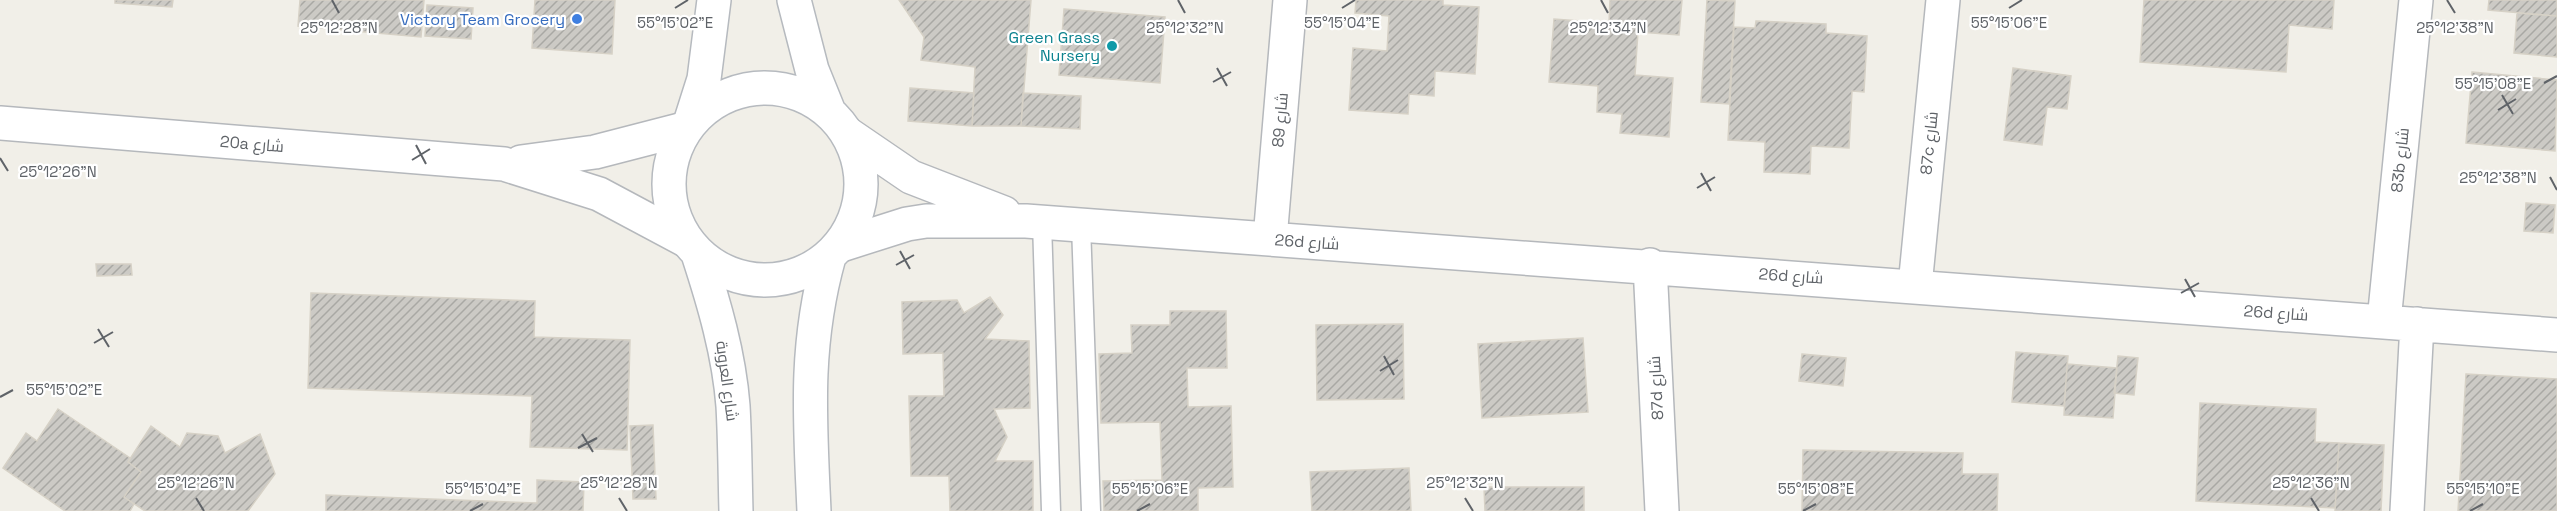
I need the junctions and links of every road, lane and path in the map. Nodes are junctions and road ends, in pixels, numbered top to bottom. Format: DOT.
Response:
graph roads {
  1 [pos="714,0"];
  2 [pos="794,0"];
  3 [pos="1290,0"];
  4 [pos="1943,0"];
  5 [pos="2416,0"];
  6 [pos="0,123"];
  7 [pos="838,123"];
  8 [pos="688,125"];
  9 [pos="504,164"];
  10 [pos="1034,221"];
  11 [pos="1081,225"];
  12 [pos="1269,239"];
  13 [pos="692,248"];
  14 [pos="835,251"];
  15 [pos="1650,265"];
  16 [pos="1915,286"];
  17 [pos="2384,321"];
  18 [pos="2417,324"];
  19 [pos="2557,334"];
  20 [pos="735,511"];
  21 [pos="814,511"];
  22 [pos="1051,511"];
  23 [pos="1091,511"];
  24 [pos="1662,511"];
  25 [pos="2408,511"];
  1 -- 8 [label="street"];
  2 -- 7 [label="street"];
  3 -- 12 [label="street, شارع 89"];
  4 -- 16 [label="street, 87c شارع"];
  5 -- 17 [label="street, 83b شارع"];
  6 -- 9 [label="street, 20a شارع"];
  7 -- 8 [label="street"];
  7 -- 10 [label="street, 26d شارع"];
  7 -- 14 [label="street"];
  8 -- 9 [label="street, 20a شارع"];
  8 -- 13 [label="street"];
  9 -- 13 [label="street, 20a شارع"];
  10 -- 11 [label="street, 26d شارع"];
  10 -- 14 [label="street, 26d شارع"];
  10 -- 22 [label="lane"];
  11 -- 12 [label="street, 26d شارع"];
  11 -- 23 [label="lane"];
  12 -- 15 [label="street, 26d شارع"];
  13 -- 14 [label="street"];
  13 -- 20 [label="street, شارع العروبة"];
  14 -- 21 [label="street"];
  15 -- 16 [label="street, 26d شارع"];
  15 -- 24 [label="street, 87d شارع"];
  16 -- 17 [label="street, 26d شارع"];
  17 -- 18 [label="street, 26d شارع"];
  18 -- 19 [label="street, 26d شارع"];
  18 -- 25 [label="street"];
}
